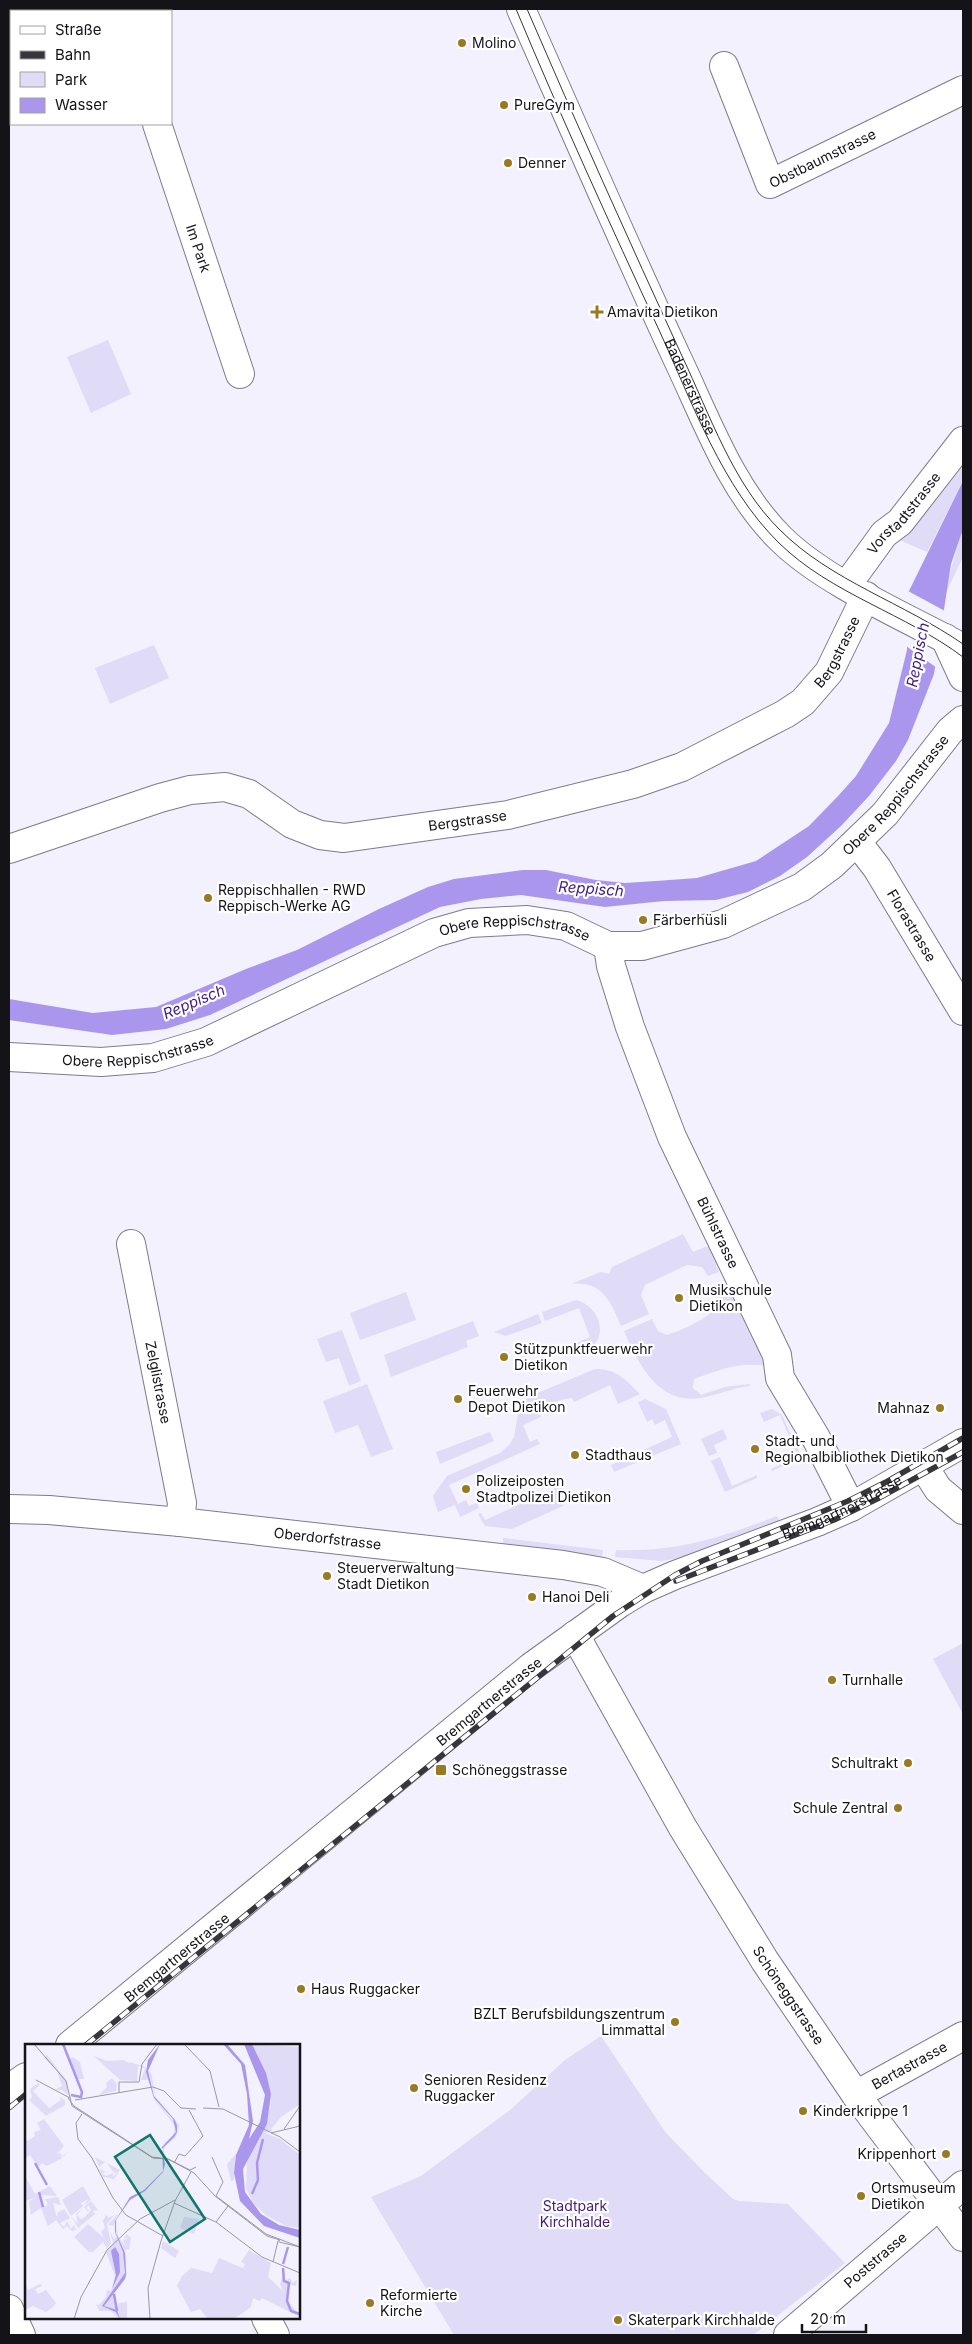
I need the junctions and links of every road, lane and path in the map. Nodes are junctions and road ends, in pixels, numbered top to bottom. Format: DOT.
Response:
graph roads {
  1 [pos="521,9"];
  2 [pos="724,66"];
  3 [pos="963,90"];
  4 [pos="157,125"];
  5 [pos="240,374"];
  6 [pos="963,441"];
  7 [pos="857,590"];
  8 [pos="954,643"];
  9 [pos="963,677"];
  10 [pos="963,720"];
  11 [pos="857,842"];
  12 [pos="9,849"];
  13 [pos="608,946"];
  14 [pos="963,1011"];
  15 [pos="9,1057"];
  16 [pos="131,1244"];
  17 [pos="963,1443"];
  18 [pos="924,1467"];
  19 [pos="852,1507"];
  20 [pos="9,1509"];
  21 [pos="963,1510"];
  22 [pos="180,1522"];
  23 [pos="643,1589"];
  24 [pos="575,1635"];
  25 [pos="963,2036"];
  26 [pos="71,2044"];
  27 [pos="25,2078"];
  28 [pos="9,2089"];
  29 [pos="856,2095"];
  30 [pos="963,2185"];
  31 [pos="938,2205"];
  32 [pos="963,2237"];
  33 [pos="9,2309"];
  34 [pos="267,2319"];
  35 [pos="21,2335"];
  36 [pos="275,2335"];
  37 [pos="788,2335"];
  1 -- 7 [label="street, Badenerstrasse"];
  2 -- 3 [label="street, Obstbaumstrasse"];
  4 -- 5 [label="street, Im Park"];
  6 -- 7 [label="street, Vorstadtstrasse"];
  7 -- 8 [label="street, Badenerstrasse"];
  7 -- 12 [label="street, Bergstrasse"];
  8 -- 9 [label="street, Badenerstrasse"];
  10 -- 11 [label="street, Obere Reppischstrasse"];
  11 -- 13 [label="street, Obere Reppischstrasse"];
  11 -- 14 [label="street, Florastrasse"];
  13 -- 15 [label="street, Obere Reppischstrasse"];
  13 -- 19 [label="street, Bühlstrasse"];
  16 -- 22 [label="street, Zelglistrasse"];
  17 -- 18 [label="street, Bremgartnerstrasse"];
  18 -- 19 [label="street, Bremgartnerstrasse"];
  18 -- 21 [label="street"];
  19 -- 23 [label="street, Bremgartnerstrasse"];
  20 -- 22 [label="street, Oberdorfstrasse"];
  22 -- 23 [label="street, Oberdorfstrasse"];
  23 -- 24 [label="street, Bremgartnerstrasse"];
  24 -- 26 [label="street, Bremgartnerstrasse"];
  24 -- 29 [label="street, Schöneggstrasse"];
  25 -- 29 [label="street, Bertastrasse"];
  27 -- 28 [label="street"];
  29 -- 31 [label="street, Schöneggstrasse"];
  30 -- 31 [label="street, Poststrasse"];
  31 -- 32 [label="street, Schöneggstrasse"];
  31 -- 37 [label="street, Poststrasse"];
  33 -- 35 [label="street"];
  34 -- 36 [label="street"];
}
